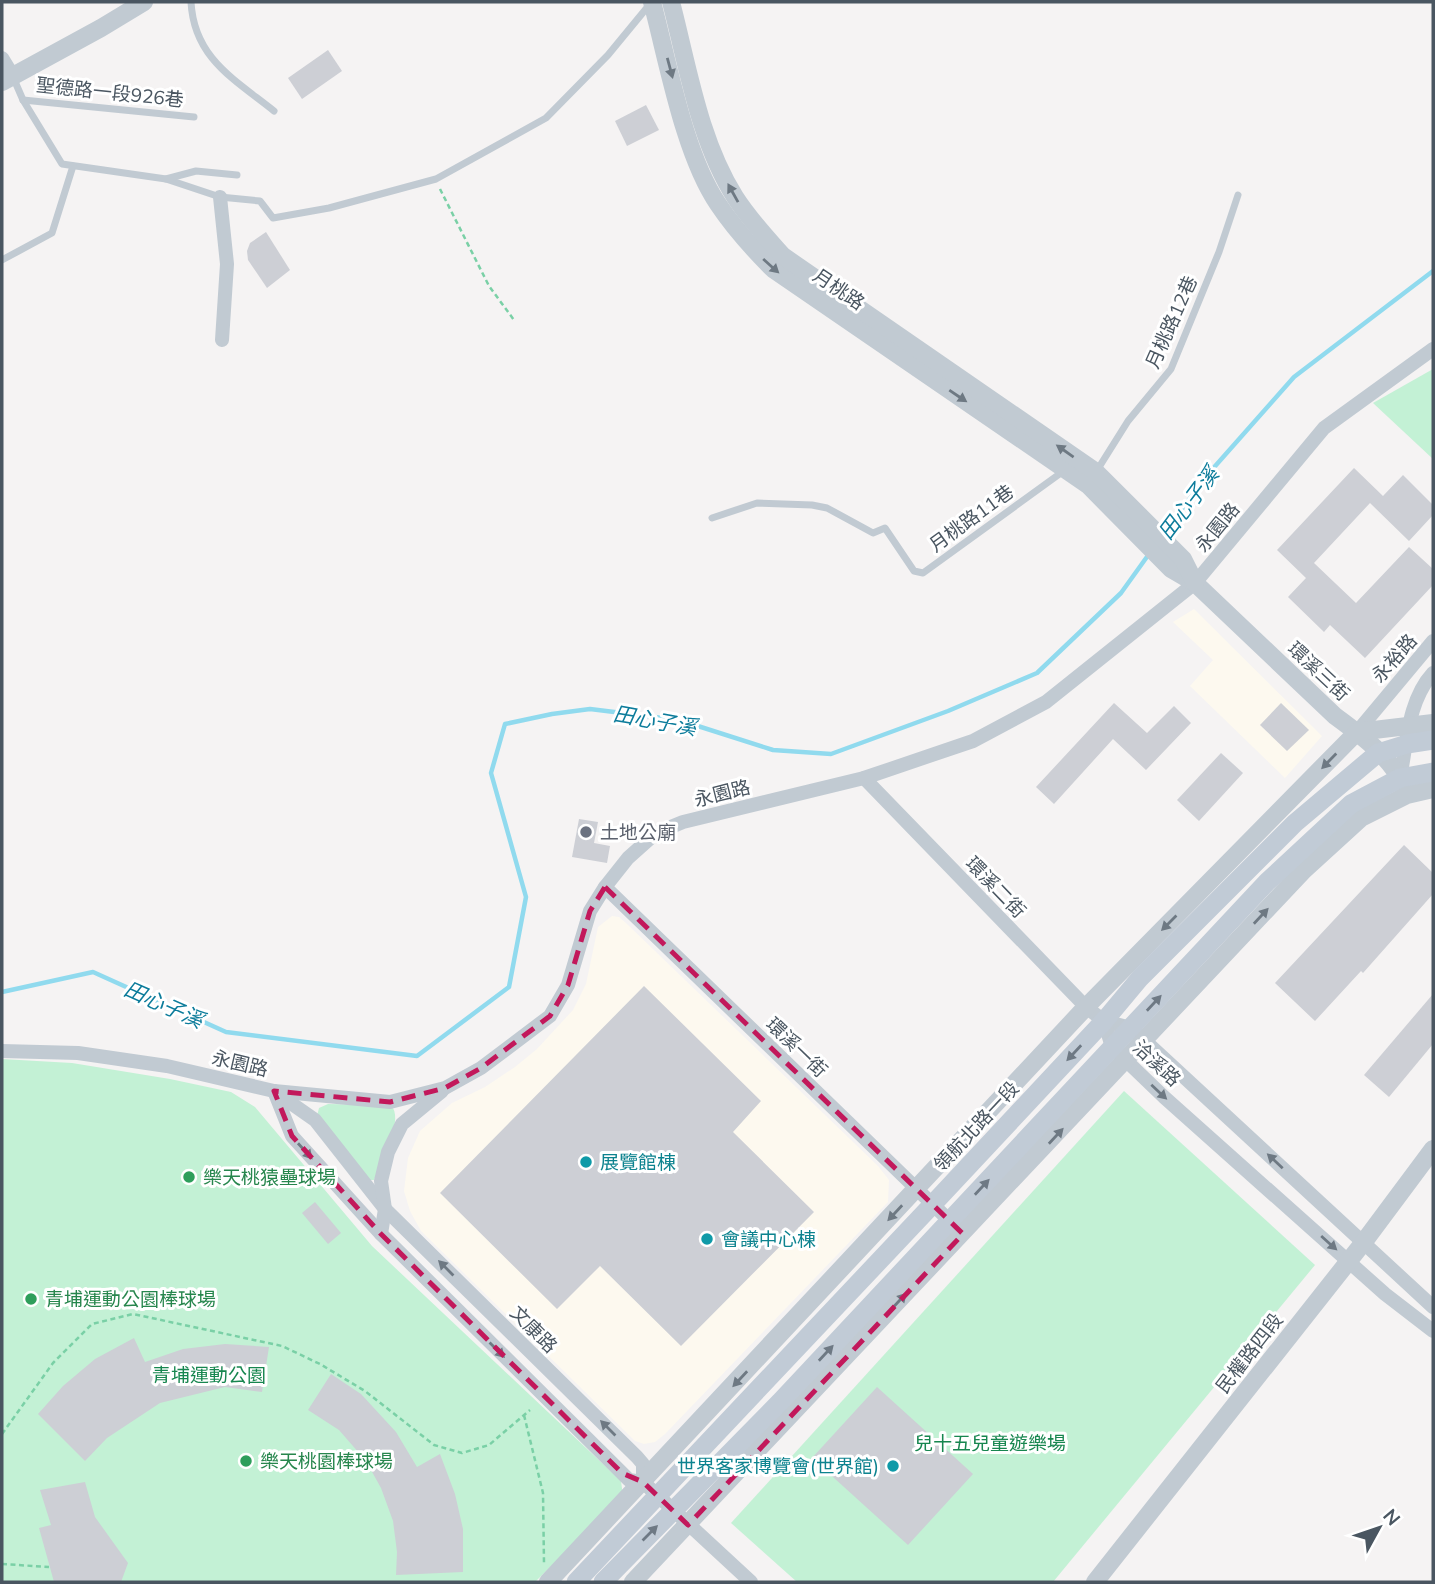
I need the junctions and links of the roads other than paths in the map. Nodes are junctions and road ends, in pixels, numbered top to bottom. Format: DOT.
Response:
graph roads {
  1 [pos="144,2"];
  2 [pos="191,2"];
  3 [pos="652,2"];
  4 [pos="671,2"];
  5 [pos="2,58"];
  6 [pos="7,79"];
  7 [pos="23,100"];
  8 [pos="274,111"];
  9 [pos="194,117"];
  10 [pos="73,166"];
  11 [pos="237,175"];
  12 [pos="166,180"];
  13 [pos="1238,195"];
  14 [pos="220,197"];
  15 [pos="2,260"];
  16 [pos="870,326"];
  17 [pos="222,340"];
  18 [pos="1433,349"];
  19 [pos="1065,469"];
  20 [pos="1092,479"];
  21 [pos="712,518"];
  22 [pos="1195,583"];
  23 [pos="1433,641"];
  24 [pos="1433,673"];
  25 [pos="1433,723"];
  26 [pos="1357,732"];
  27 [pos="1408,736"];
  28 [pos="1433,740"];
  29 [pos="1378,752"];
  30 [pos="1433,772"];
  31 [pos="864,778"];
  32 [pos="1404,786"];
  33 [pos="1433,789"];
  34 [pos="605,887"];
  35 [pos="1086,1007"];
  36 [pos="1104,1021"];
  37 [pos="1138,1035"];
  38 [pos="2,1051"];
  39 [pos="1119,1054"];
  40 [pos="445,1088"];
  41 [pos="274,1091"];
  42 [pos="1433,1149"];
  43 [pos="917,1190"];
  44 [pos="932,1205"];
  45 [pos="385,1209"];
  46 [pos="956,1228"];
  47 [pos="381,1234"];
  48 [pos="1363,1243"];
  49 [pos="1349,1261"];
  50 [pos="1433,1307"];
  51 [pos="1433,1331"];
  52 [pos="650,1489"];
  53 [pos="673,1510"];
  54 [pos="688,1525"];
  55 [pos="548,1582"];
  56 [pos="576,1582"];
  57 [pos="603,1582"];
  58 [pos="633,1582"];
  59 [pos="751,1582"];
  60 [pos="1096,1582"];
  1 -- 6 [label="street"];
  2 -- 8 [label="lane"];
  3 -- 14 [label="lane"];
  3 -- 16 [label="street, 月桃路, one-way"];
  16 -- 4 [label="street, 月桃路, one-way"];
  5 -- 6 [label="street"];
  6 -- 7 [label="lane, 聖德路一段926巷"];
  7 -- 9 [label="lane, 聖德路一段926巷"];
  7 -- 10 [label="lane, 聖德路一段926巷"];
  10 -- 12 [label="lane"];
  10 -- 15 [label="lane"];
  11 -- 12 [label="lane"];
  12 -- 14 [label="lane"];
  13 -- 20 [label="lane, 月桃路12巷"];
  14 -- 17 [label="street"];
  16 -- 19 [label="street, 月桃路, one-way"];
  20 -- 16 [label="street, 月桃路, one-way"];
  18 -- 22 [label="street, 永園路"];
  19 -- 20 [label="street, 月桃路"];
  19 -- 21 [label="lane, 月桃路11巷"];
  20 -- 22 [label="street, 月桃路"];
  22 -- 26 [label="street, 環溪三街"];
  22 -- 31 [label="street, 永園路"];
  23 -- 26 [label="street, 永裕路"];
  24 -- 27 [label="street, 永裕路"];
  25 -- 27 [label="street, 領航北路一段"];
  26 -- 27 [label="street, 領航北路一段"];
  26 -- 29 [label="street, 環溪三街"];
  26 -- 35 [label="street, 領航北路一段, one-way"];
  27 -- 28 [label="main road, 領航北路一段"];
  27 -- 29 [label="main road, 領航北路一段"];
  27 -- 32 [label="street, 永裕路"];
  29 -- 32 [label="street, 環溪三街"];
  29 -- 36 [label="main road, 領航北路一段"];
  30 -- 32 [label="main road"];
  31 -- 34 [label="street, 永園路"];
  31 -- 35 [label="street, 環溪二街"];
  32 -- 33 [label="street"];
  37 -- 32 [label="main road, one-way"];
  34 -- 40 [label="street, 永園路"];
  34 -- 43 [label="street, 環溪一街"];
  35 -- 36 [label="street, 環溪二街"];
  35 -- 43 [label="street, 領航北路一段"];
  36 -- 37 [label="street, 洽溪路"];
  36 -- 39 [label="street, 洽溪路"];
  36 -- 44 [label="main road, 領航北路一段, one-way"];
  37 -- 39 [label="main road"];
  48 -- 37 [label="street, 洽溪路, one-way"];
  38 -- 41 [label="street, 永園路"];
  46 -- 39 [label="main road, one-way"];
  39 -- 49 [label="street, 洽溪路, one-way"];
  40 -- 41 [label="street, 永園路"];
  40 -- 45 [label="street"];
  41 -- 45 [label="street, 文康路"];
  41 -- 47 [label="street, 文康路, one-way"];
  42 -- 48 [label="street, 民權路四段"];
  43 -- 44 [label="street, 環溪一街"];
  43 -- 52 [label="street, 領航北路一段, one-way"];
  44 -- 46 [label="street, 環溪一街"];
  44 -- 52 [label="main road, 領航北路一段"];
  45 -- 47 [label="street"];
  52 -- 45 [label="street, 文康路, one-way"];
  53 -- 46 [label="main road, one-way"];
  54 -- 46 [label="street, one-way"];
  47 -- 52 [label="street, 文康路, one-way"];
  48 -- 49 [label="street, 民權路四段"];
  48 -- 50 [label="street, 洽溪路"];
  49 -- 51 [label="street, 洽溪路"];
  49 -- 60 [label="street, 民權路四段"];
  52 -- 53 [label="street, 文康路"];
  52 -- 55 [label="street, 領航北路一段"];
  52 -- 56 [label="main road, 領航北路一段"];
  53 -- 54 [label="street, 文康路"];
  57 -- 53 [label="main road, one-way"];
  54 -- 58 [label="street"];
  54 -- 59 [label="street, 文康路"];
}
